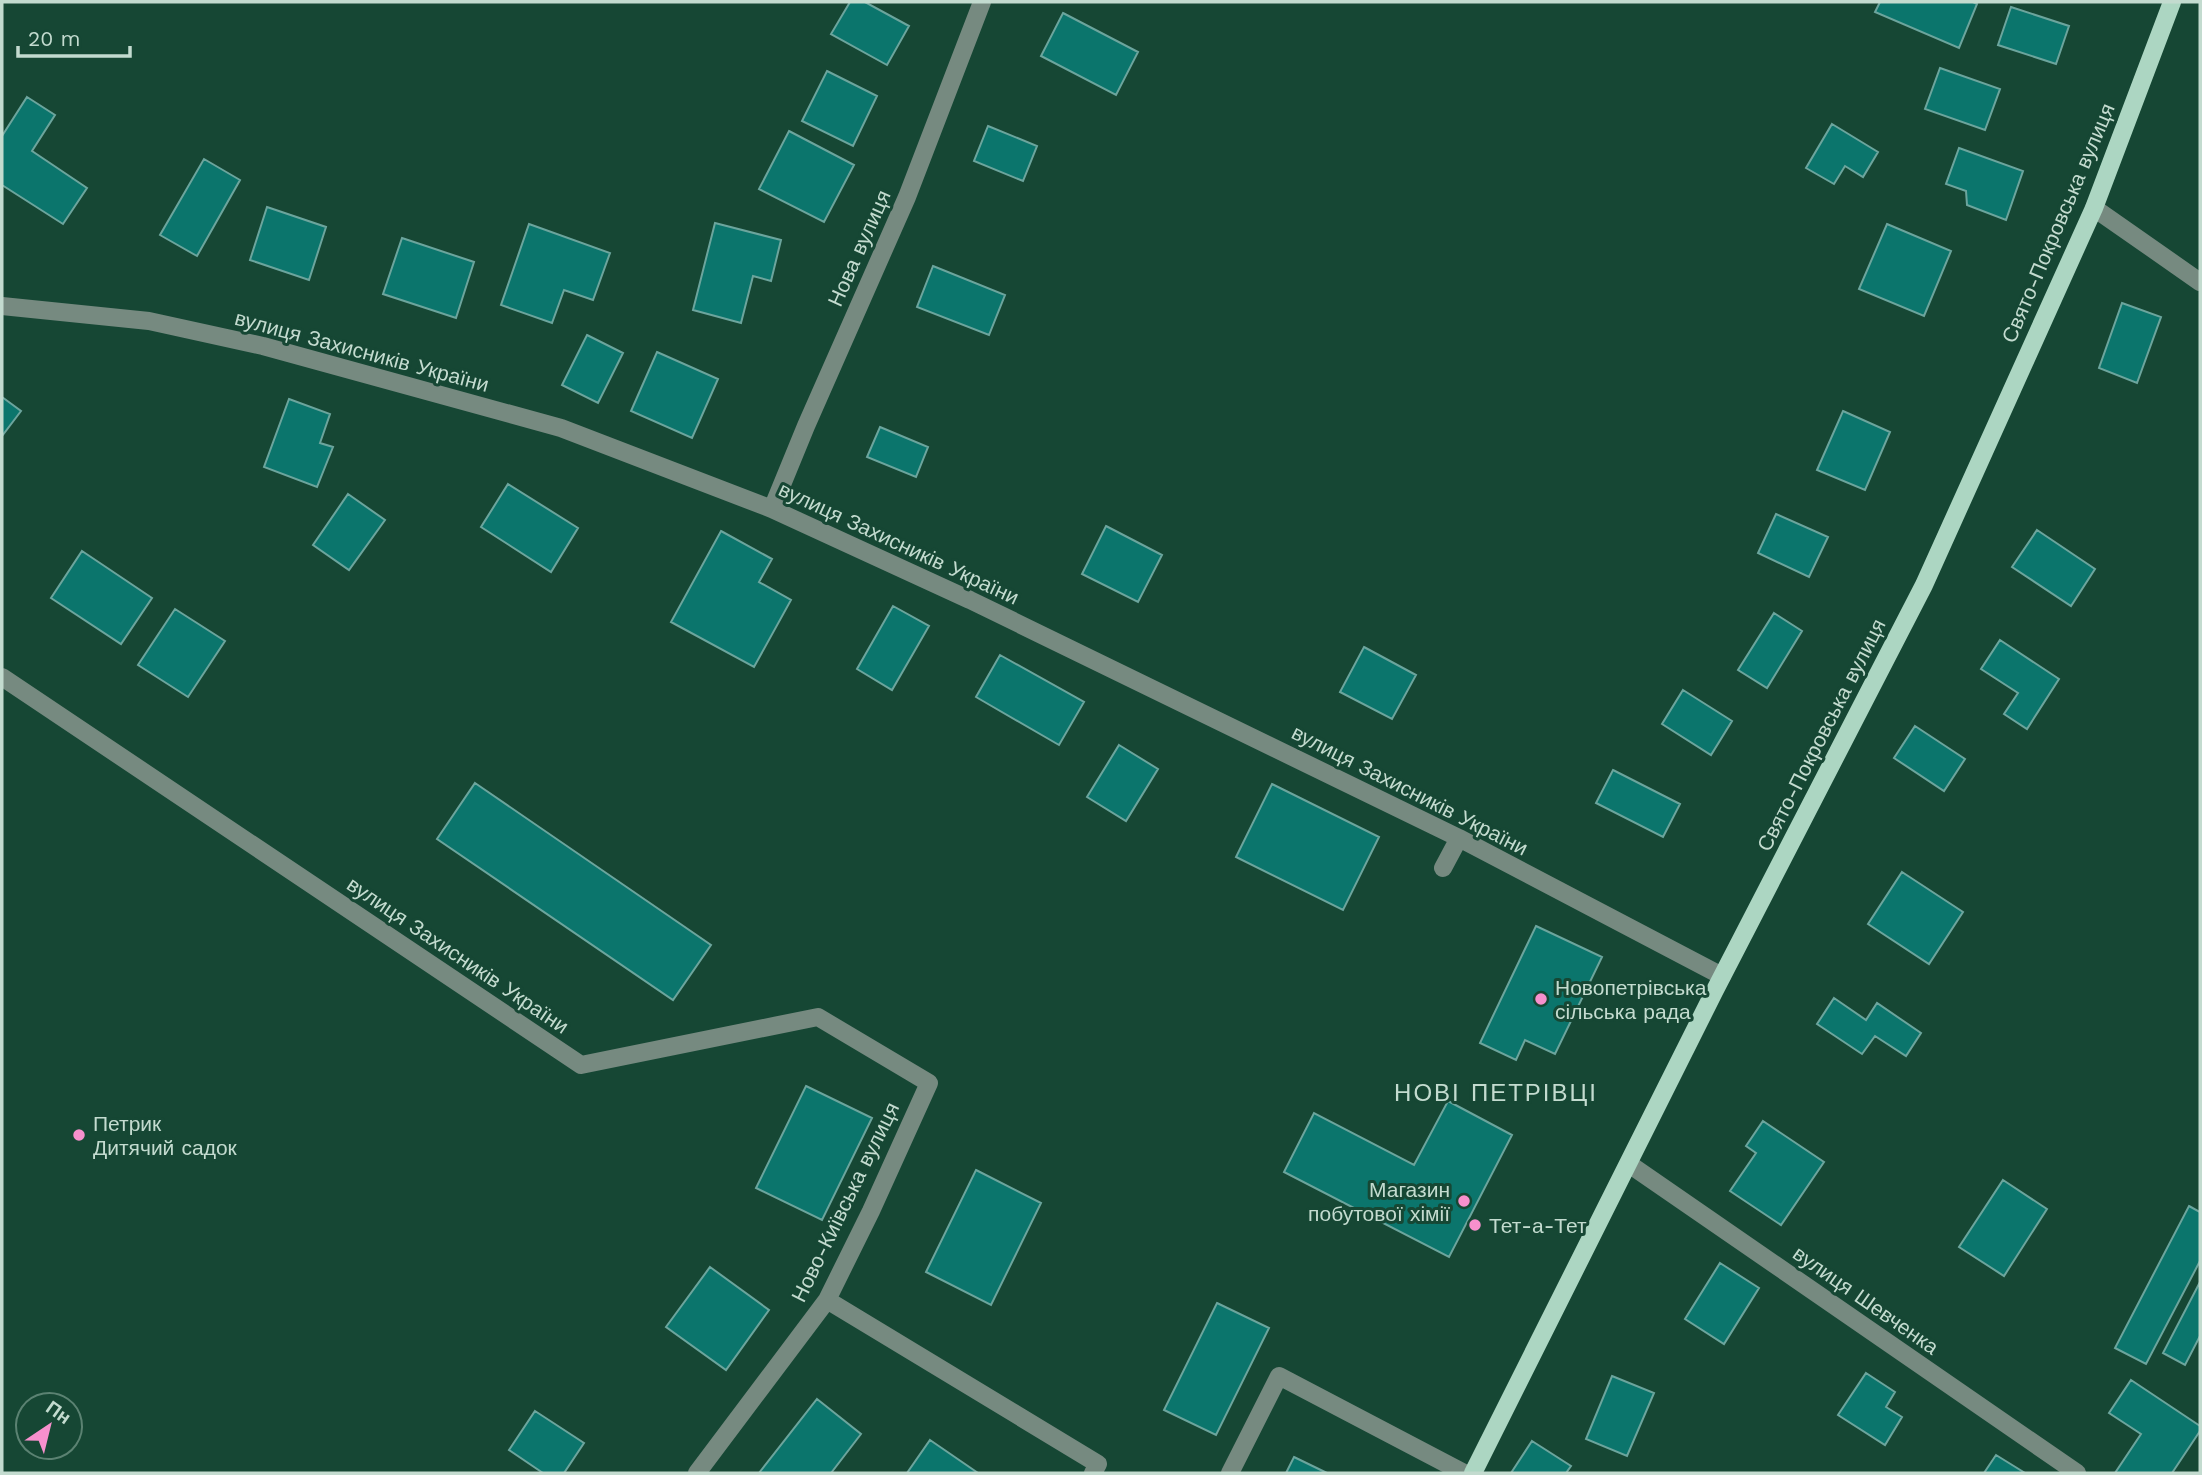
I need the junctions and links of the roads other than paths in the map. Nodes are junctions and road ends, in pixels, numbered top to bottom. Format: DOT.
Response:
graph roads {
  1 [pos="982,2"];
  2 [pos="2172,2"];
  3 [pos="2094,208"];
  4 [pos="2200,282"];
  5 [pos="2,306"];
  6 [pos="772,509"];
  7 [pos="2,677"];
  8 [pos="1459,838"];
  9 [pos="1443,868"];
  10 [pos="1722,976"];
  11 [pos="929,1083"];
  12 [pos="1629,1164"];
  13 [pos="827,1300"];
  14 [pos="697,1473"];
  15 [pos="1093,1473"];
  16 [pos="1230,1473"];
  17 [pos="1464,1473"];
  18 [pos="1473,1473"];
  19 [pos="2077,1473"];
  1 -- 6 [label="street, Нова вулиця"];
  2 -- 3 [label="main road, Свято-Покровська вулиця"];
  3 -- 4 [label="street"];
  3 -- 10 [label="main road, Свято-Покровська вулиця"];
  5 -- 6 [label="street, вулиця Захисників України"];
  6 -- 8 [label="street, вулиця Захисників України"];
  7 -- 11 [label="street, вулиця Захисників України"];
  8 -- 9 [label="street"];
  8 -- 10 [label="street, вулиця Захисників України"];
  10 -- 12 [label="main road, Свято-Покровська вулиця"];
  11 -- 13 [label="street, Ново-Київська вулиця"];
  12 -- 18 [label="main road, Свято-Покровська вулиця"];
  12 -- 19 [label="street, вулиця Шевченка"];
  13 -- 14 [label="street, Ново-Київська вулиця"];
  13 -- 15 [label="street"];
  16 -- 17 [label="street"];
}
